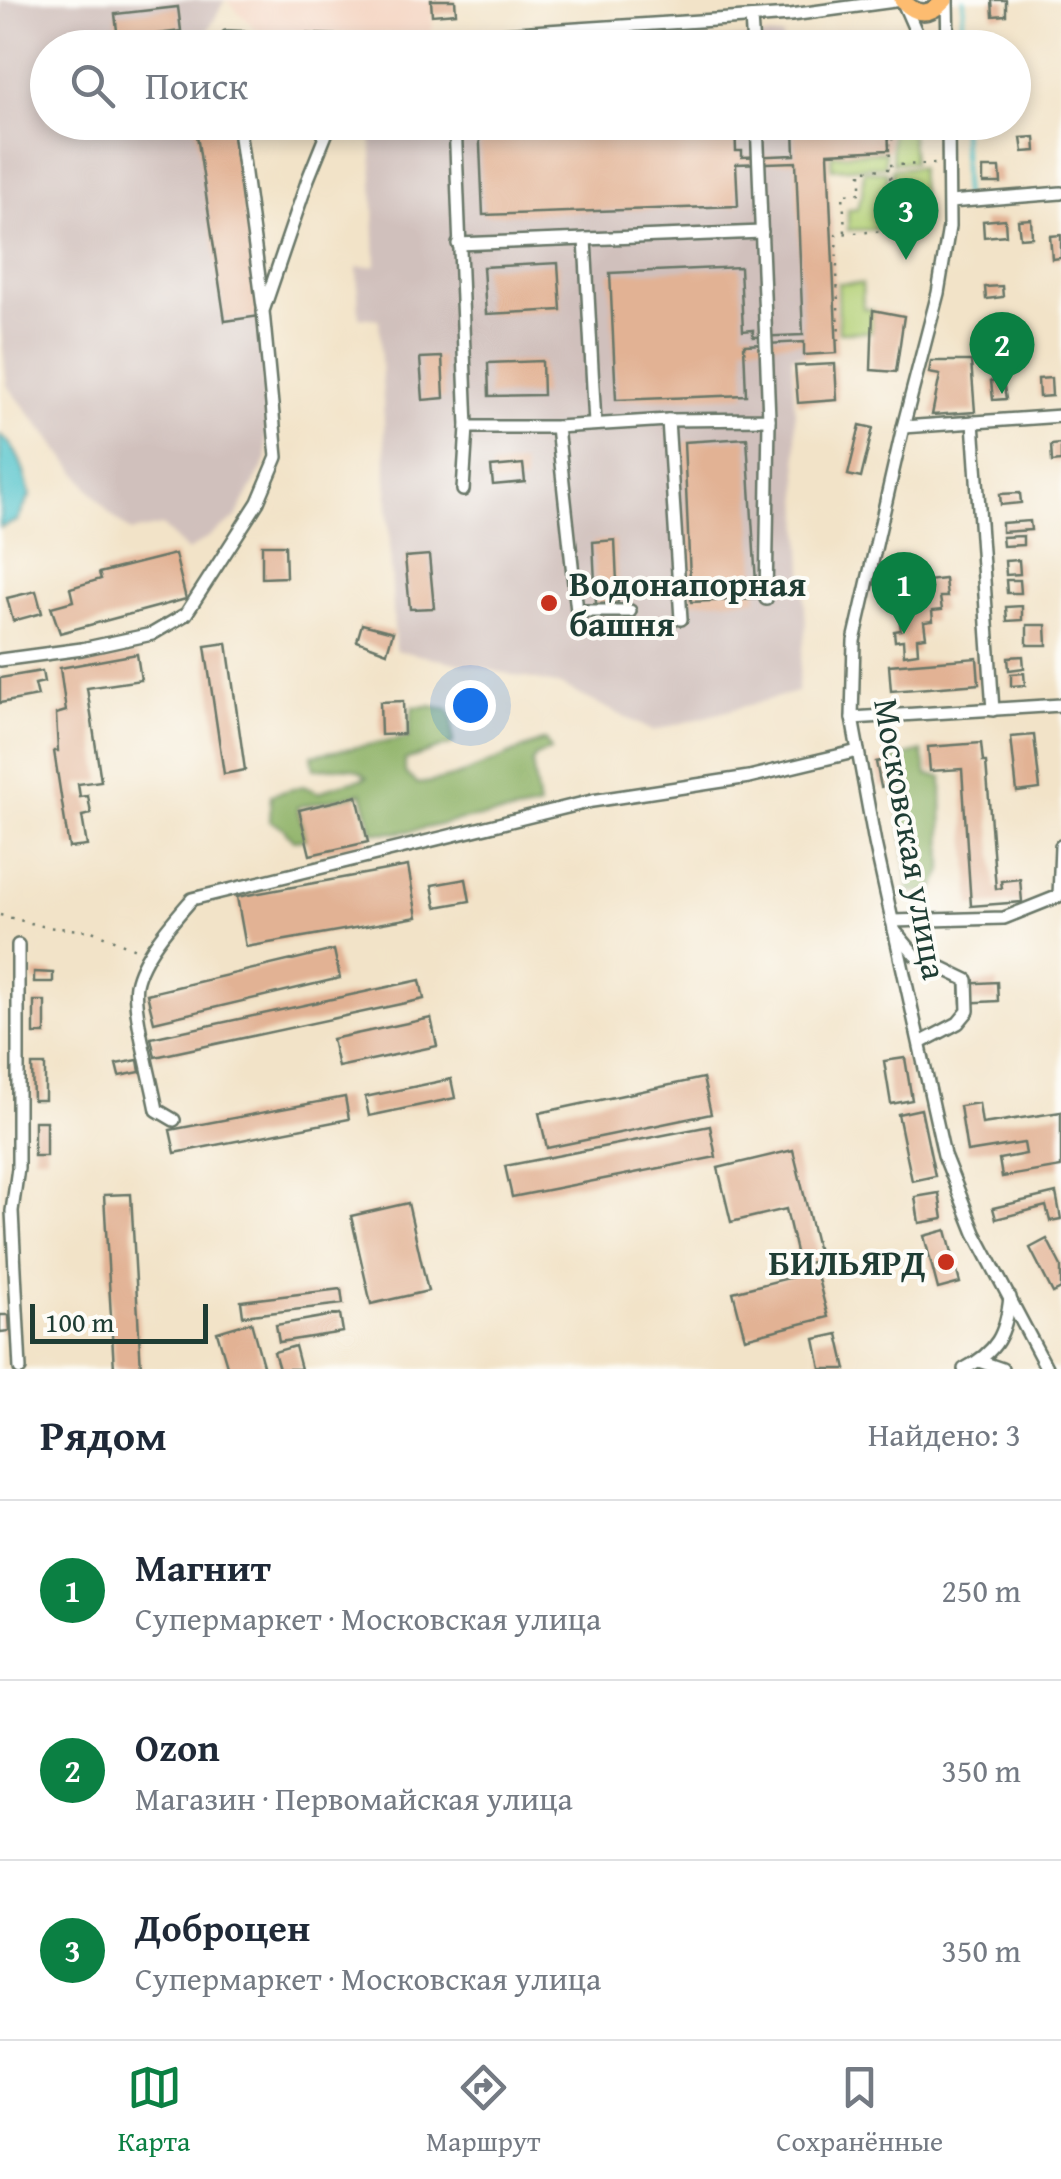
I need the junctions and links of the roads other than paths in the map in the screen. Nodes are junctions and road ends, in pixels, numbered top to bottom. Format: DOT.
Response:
graph roads {
  1 [pos="902,0"];
  2 [pos="946,0"];
  3 [pos="876,2"];
  4 [pos="751,18"];
  5 [pos="579,30"];
  6 [pos="752,30"];
  7 [pos="915,30"];
  8 [pos="947,30"];
  9 [pos="240,140"];
  10 [pos="325,140"];
  11 [pos="455,140"];
  12 [pos="758,140"];
  13 [pos="949,140"];
  14 [pos="1061,193"];
  15 [pos="950,202"];
  16 [pos="762,232"];
  17 [pos="585,239"];
  18 [pos="458,244"];
  19 [pos="263,311"];
  20 [pos="1061,416"];
  21 [pos="769,419"];
  22 [pos="668,420"];
  23 [pos="973,422"];
  24 [pos="595,424"];
  25 [pos="467,426"];
  26 [pos="557,427"];
  27 [pos="903,427"];
  28 [pos="463,490"];
  29 [pos="766,599"];
  30 [pos="630,611"];
  31 [pos="680,619"];
  32 [pos="0,660"];
  33 [pos="1061,706"];
  34 [pos="992,710"];
  35 [pos="852,718"];
  36 [pos="858,751"];
  37 [pos="1061,846"];
  38 [pos="893,926"];
  39 [pos="18,944"];
  40 [pos="932,966"];
  41 [pos="906,981"];
  42 [pos="920,1043"];
  43 [pos="174,1120"];
  44 [pos="1010,1298"];
  45 [pos="1040,1355"];
  46 [pos="980,1361"];
  47 [pos="20,1369"];
  48 [pos="964,1369"];
  49 [pos="1002,1369"];
  50 [pos="1028,1369"];
  51 [pos="1047,1369"];
  1 -- 2 [label="main road"];
  1 -- 3 [label="street"];
  1 -- 7 [label="street"];
  2 -- 8 [label="street"];
  3 -- 4 [label="street"];
  4 -- 5 [label="street"];
  4 -- 6 [label="street"];
  9 -- 19 [label="street"];
  10 -- 19 [label="street"];
  11 -- 18 [label="street"];
  12 -- 16 [label="street"];
  13 -- 15 [label="street, Московская улица"];
  14 -- 15 [label="street"];
  15 -- 27 [label="street, Московская улица"];
  16 -- 17 [label="street"];
  16 -- 21 [label="street"];
  17 -- 18 [label="street"];
  17 -- 24 [label="street"];
  18 -- 25 [label="street"];
  19 -- 32 [label="street"];
  20 -- 23 [label="street"];
  21 -- 22 [label="street"];
  21 -- 29 [label="street"];
  22 -- 24 [label="street"];
  22 -- 31 [label="street"];
  23 -- 27 [label="street"];
  23 -- 34 [label="street"];
  24 -- 26 [label="street"];
  25 -- 26 [label="street"];
  25 -- 28 [label="street"];
  26 -- 30 [label="street"];
  27 -- 35 [label="street, Московская улица"];
  33 -- 34 [label="street"];
  34 -- 35 [label="street"];
  35 -- 36 [label="street, Московская улица"];
  36 -- 38 [label="street, Московская улица"];
  36 -- 43 [label="street"];
  37 -- 38 [label="street"];
  38 -- 40 [label="street"];
  38 -- 41 [label="street, Московская улица"];
  39 -- 47 [label="street"];
  40 -- 41 [label="street"];
  40 -- 42 [label="street"];
  41 -- 42 [label="street, Московская улица"];
  42 -- 44 [label="street, Московская улица"];
  44 -- 45 [label="street, Московская улица"];
  44 -- 46 [label="street"];
  45 -- 50 [label="street"];
  45 -- 51 [label="street, Московская улица"];
  46 -- 48 [label="street"];
  46 -- 49 [label="street"];
}
